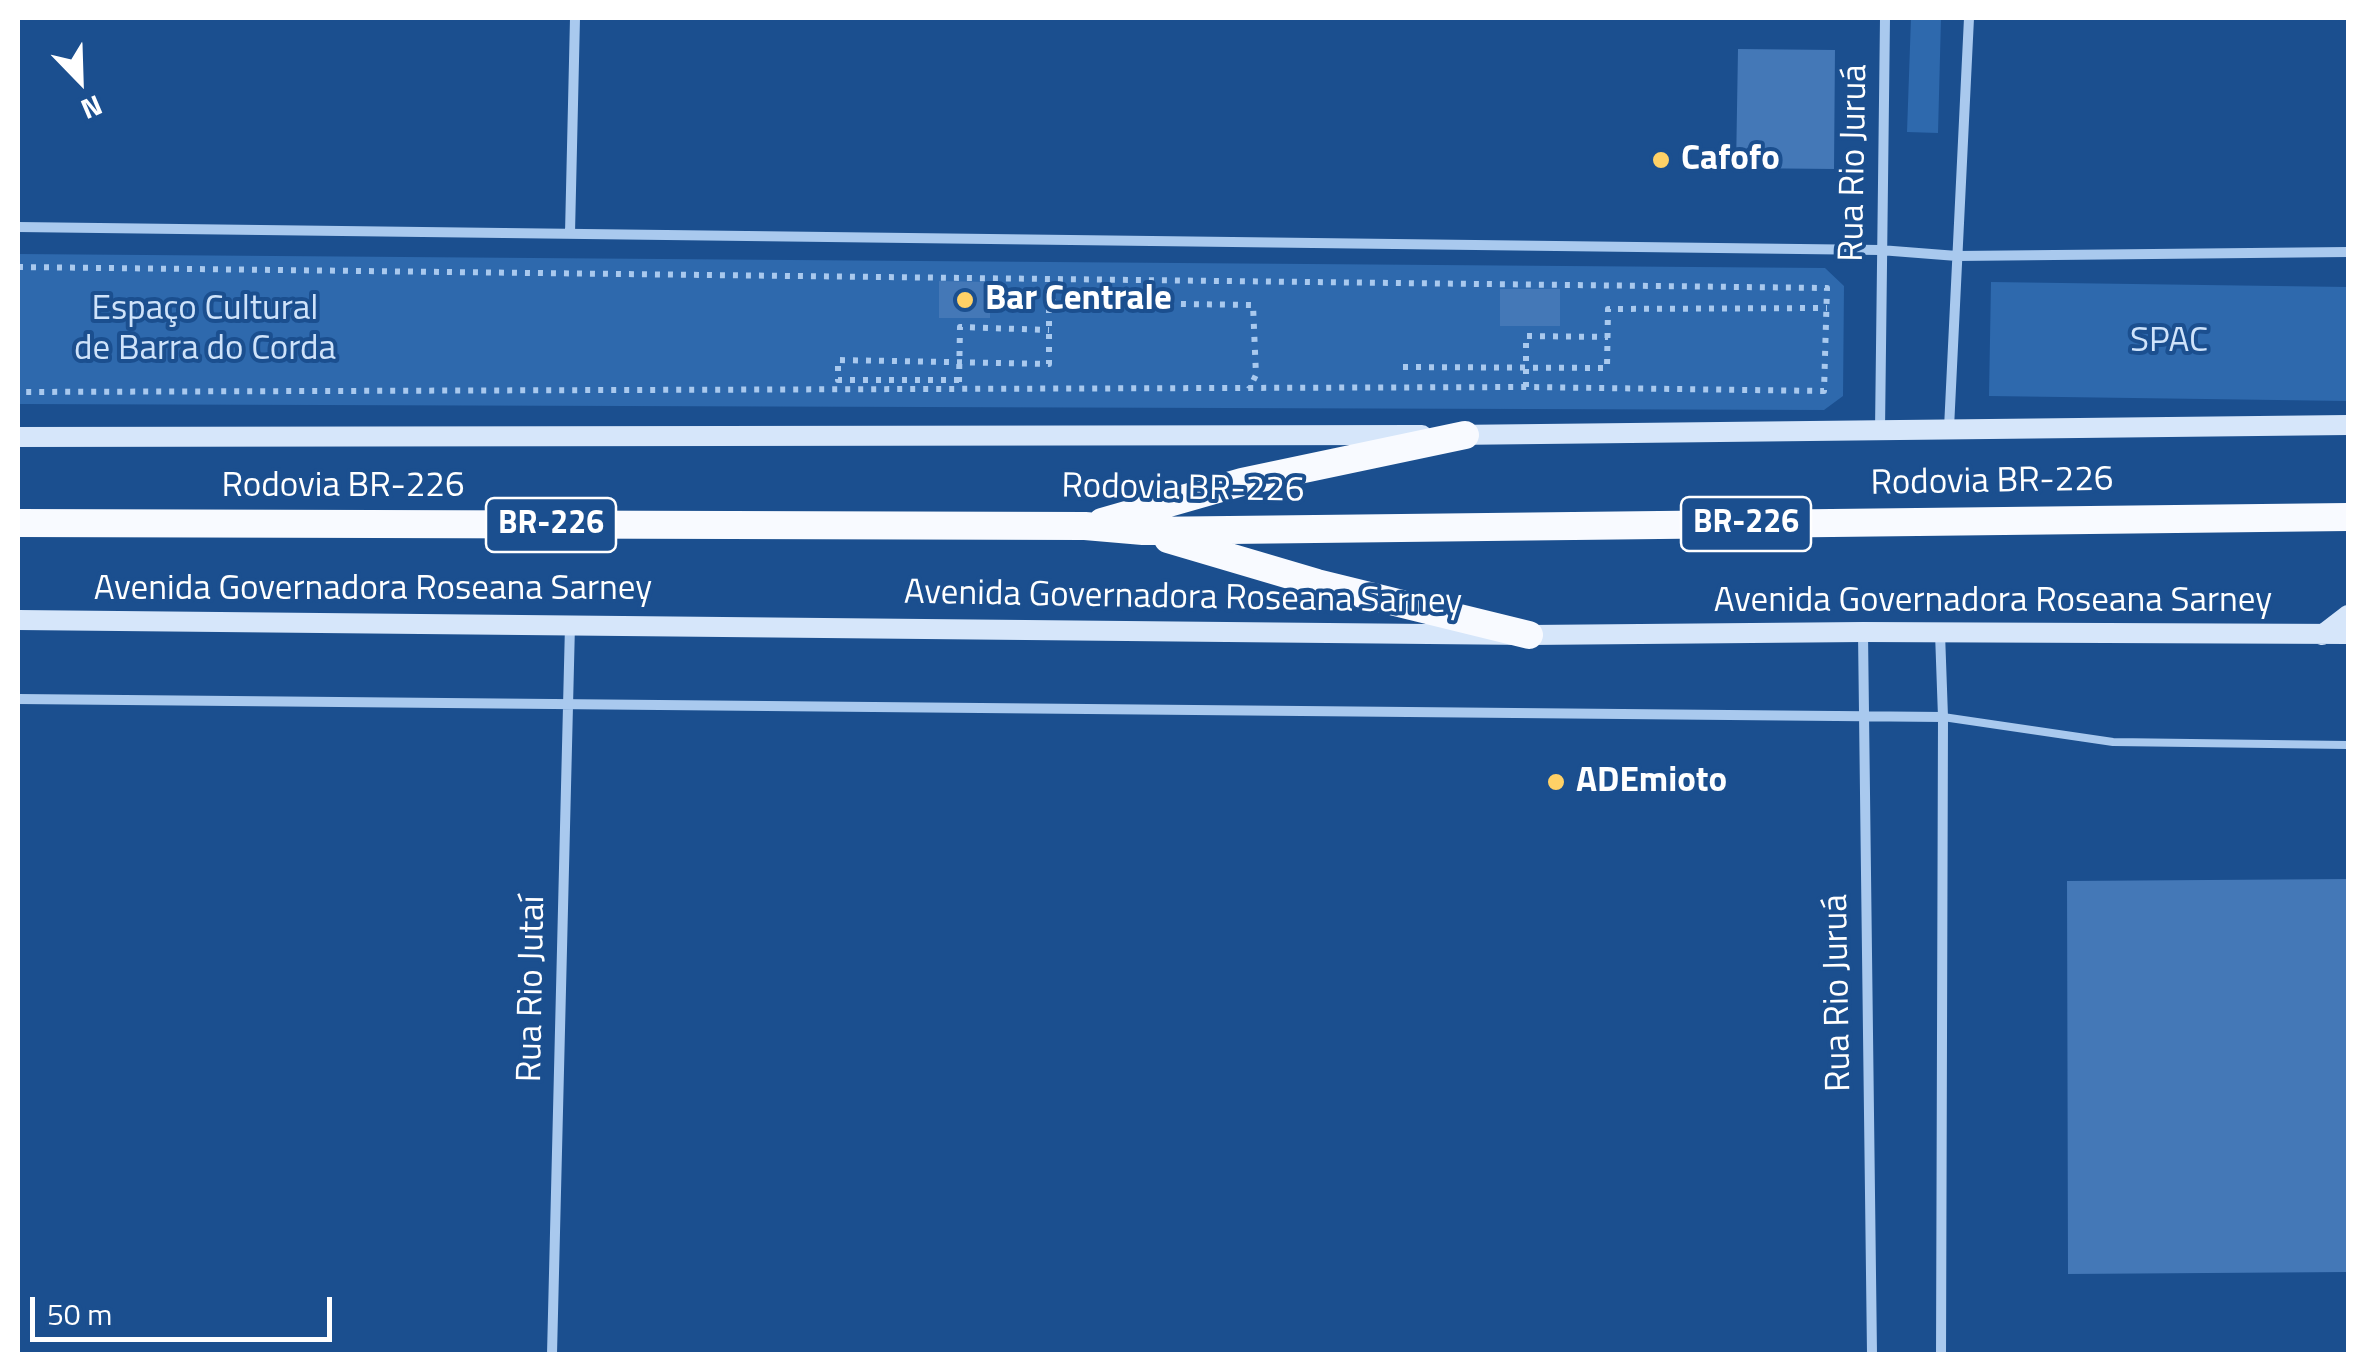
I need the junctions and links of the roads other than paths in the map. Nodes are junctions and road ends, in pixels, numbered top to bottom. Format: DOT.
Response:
graph roads {
  1 [pos="575,18"];
  2 [pos="1885,18"];
  3 [pos="1969,18"];
  4 [pos="18,226"];
  5 [pos="570,233"];
  6 [pos="1880,250"];
  7 [pos="2348,252"];
  8 [pos="1957,256"];
  9 [pos="2339,426"];
  10 [pos="1949,428"];
  11 [pos="1880,430"];
  12 [pos="1465,435"];
  13 [pos="18,437"];
  14 [pos="2348,438"];
  15 [pos="2348,516"];
  16 [pos="18,523"];
  17 [pos="1086,526"];
  18 [pos="1143,531"];
  19 [pos="2348,615"];
  20 [pos="18,620"];
  21 [pos="570,624"];
  22 [pos="1863,632"];
  23 [pos="1940,634"];
  24 [pos="2348,634"];
  25 [pos="1529,635"];
  26 [pos="2322,635"];
  27 [pos="18,698"];
  28 [pos="567,702"];
  29 [pos="1942,717"];
  30 [pos="1863,718"];
  31 [pos="2348,745"];
  32 [pos="552,1354"];
  33 [pos="1872,1354"];
  34 [pos="1941,1354"];
  1 -- 5 [label="street"];
  2 -- 6 [label="street, Rua Rio Juruá"];
  3 -- 8 [label="street"];
  4 -- 5 [label="street"];
  5 -- 6 [label="street"];
  6 -- 8 [label="street"];
  6 -- 11 [label="street, Rua Rio Juruá"];
  7 -- 8 [label="street"];
  8 -- 10 [label="street"];
  9 -- 10 [label="main road"];
  9 -- 14 [label="main road"];
  10 -- 11 [label="main road"];
  11 -- 12 [label="main road"];
  12 -- 13 [label="main road"];
  12 -- 17 [label="highway"];
  15 -- 18 [label="highway, Rodovia BR-226 / BR-226"];
  16 -- 17 [label="highway, Rodovia BR-226 / BR-226"];
  17 -- 18 [label="highway, Rodovia BR-226 / BR-226"];
  18 -- 25 [label="highway"];
  19 -- 26 [label="main road"];
  20 -- 21 [label="main road, Avenida Governadora Roseana Sarney"];
  21 -- 25 [label="main road, Avenida Governadora Roseana Sarney"];
  21 -- 28 [label="street, Rua Rio Jutaí"];
  22 -- 23 [label="main road, Avenida Governadora Roseana Sarney"];
  22 -- 25 [label="main road, Avenida Governadora Roseana Sarney"];
  22 -- 30 [label="street, Rua Rio Juruá"];
  23 -- 26 [label="main road, Avenida Governadora Roseana Sarney"];
  23 -- 29 [label="street"];
  24 -- 26 [label="main road, Avenida Governadora Roseana Sarney"];
  27 -- 28 [label="street"];
  28 -- 30 [label="street"];
  28 -- 32 [label="street, Rua Rio Jutaí"];
  29 -- 30 [label="street"];
  29 -- 31 [label="lane"];
  29 -- 34 [label="street"];
  30 -- 33 [label="street, Rua Rio Juruá"];
}
